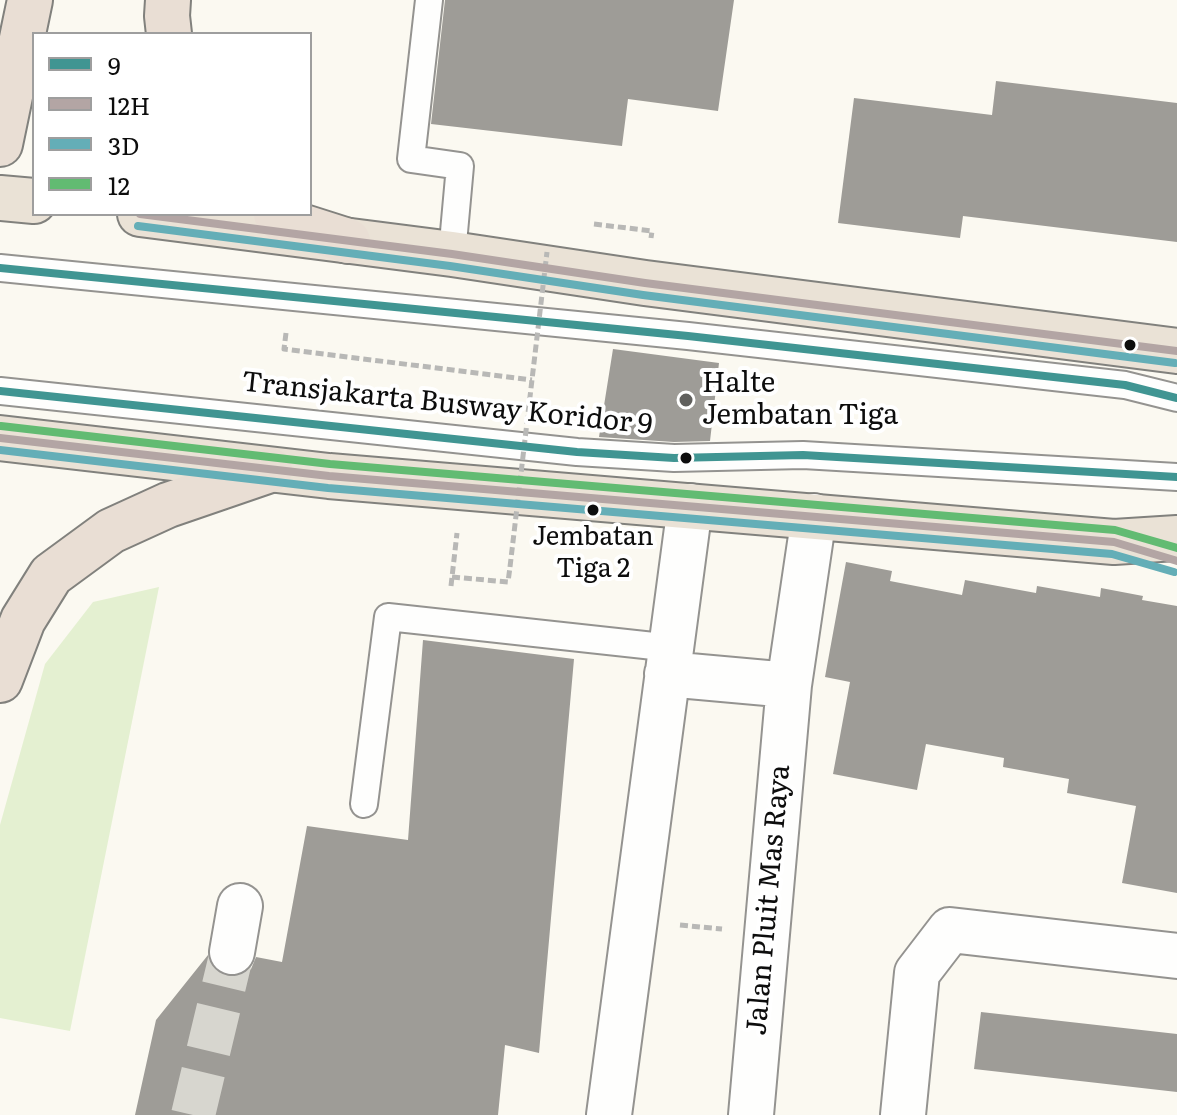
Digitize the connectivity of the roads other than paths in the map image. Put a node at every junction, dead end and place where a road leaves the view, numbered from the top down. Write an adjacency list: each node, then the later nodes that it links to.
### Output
1 (30, 0): 5 (highway)
2 (168, 0): 4 (highway)
3 (429, 0): 11 (lane)
4 (169, 32)
5 (0, 144)
6 (0, 198): 7 (highway)
7 (32, 201)
8 (155, 216): 10 (highway)
9 (278, 216): 10 (highway)
10 (348, 241): 11 (highway)
11 (452, 254): 13 (highway)
12 (0, 268): 15 (lane)
13 (1177, 351)
14 (0, 391): 18 (lane, Transjakarta Busway Koridor 9)
15 (1177, 398)
16 (0, 438): 17 (highway)
17 (270, 470): 19 (highway); 23 (highway)
18 (1177, 477)
19 (690, 506): 20 (highway); 22 (street)
20 (814, 516): 21 (highway); 24 (street, Jalan Pluit Mas Raya)
21 (1177, 538)
22 (670, 661): 24 (street); 25 (lane); 29 (street)
23 (0, 680)
24 (789, 685): 30 (street, Jalan Pluit Mas Raya)
25 (364, 804)
26 (240, 906): 27 (street)
27 (232, 952)
28 (1177, 956): 31 (street)
29 (609, 1115)
30 (751, 1115)
31 (903, 1115)

